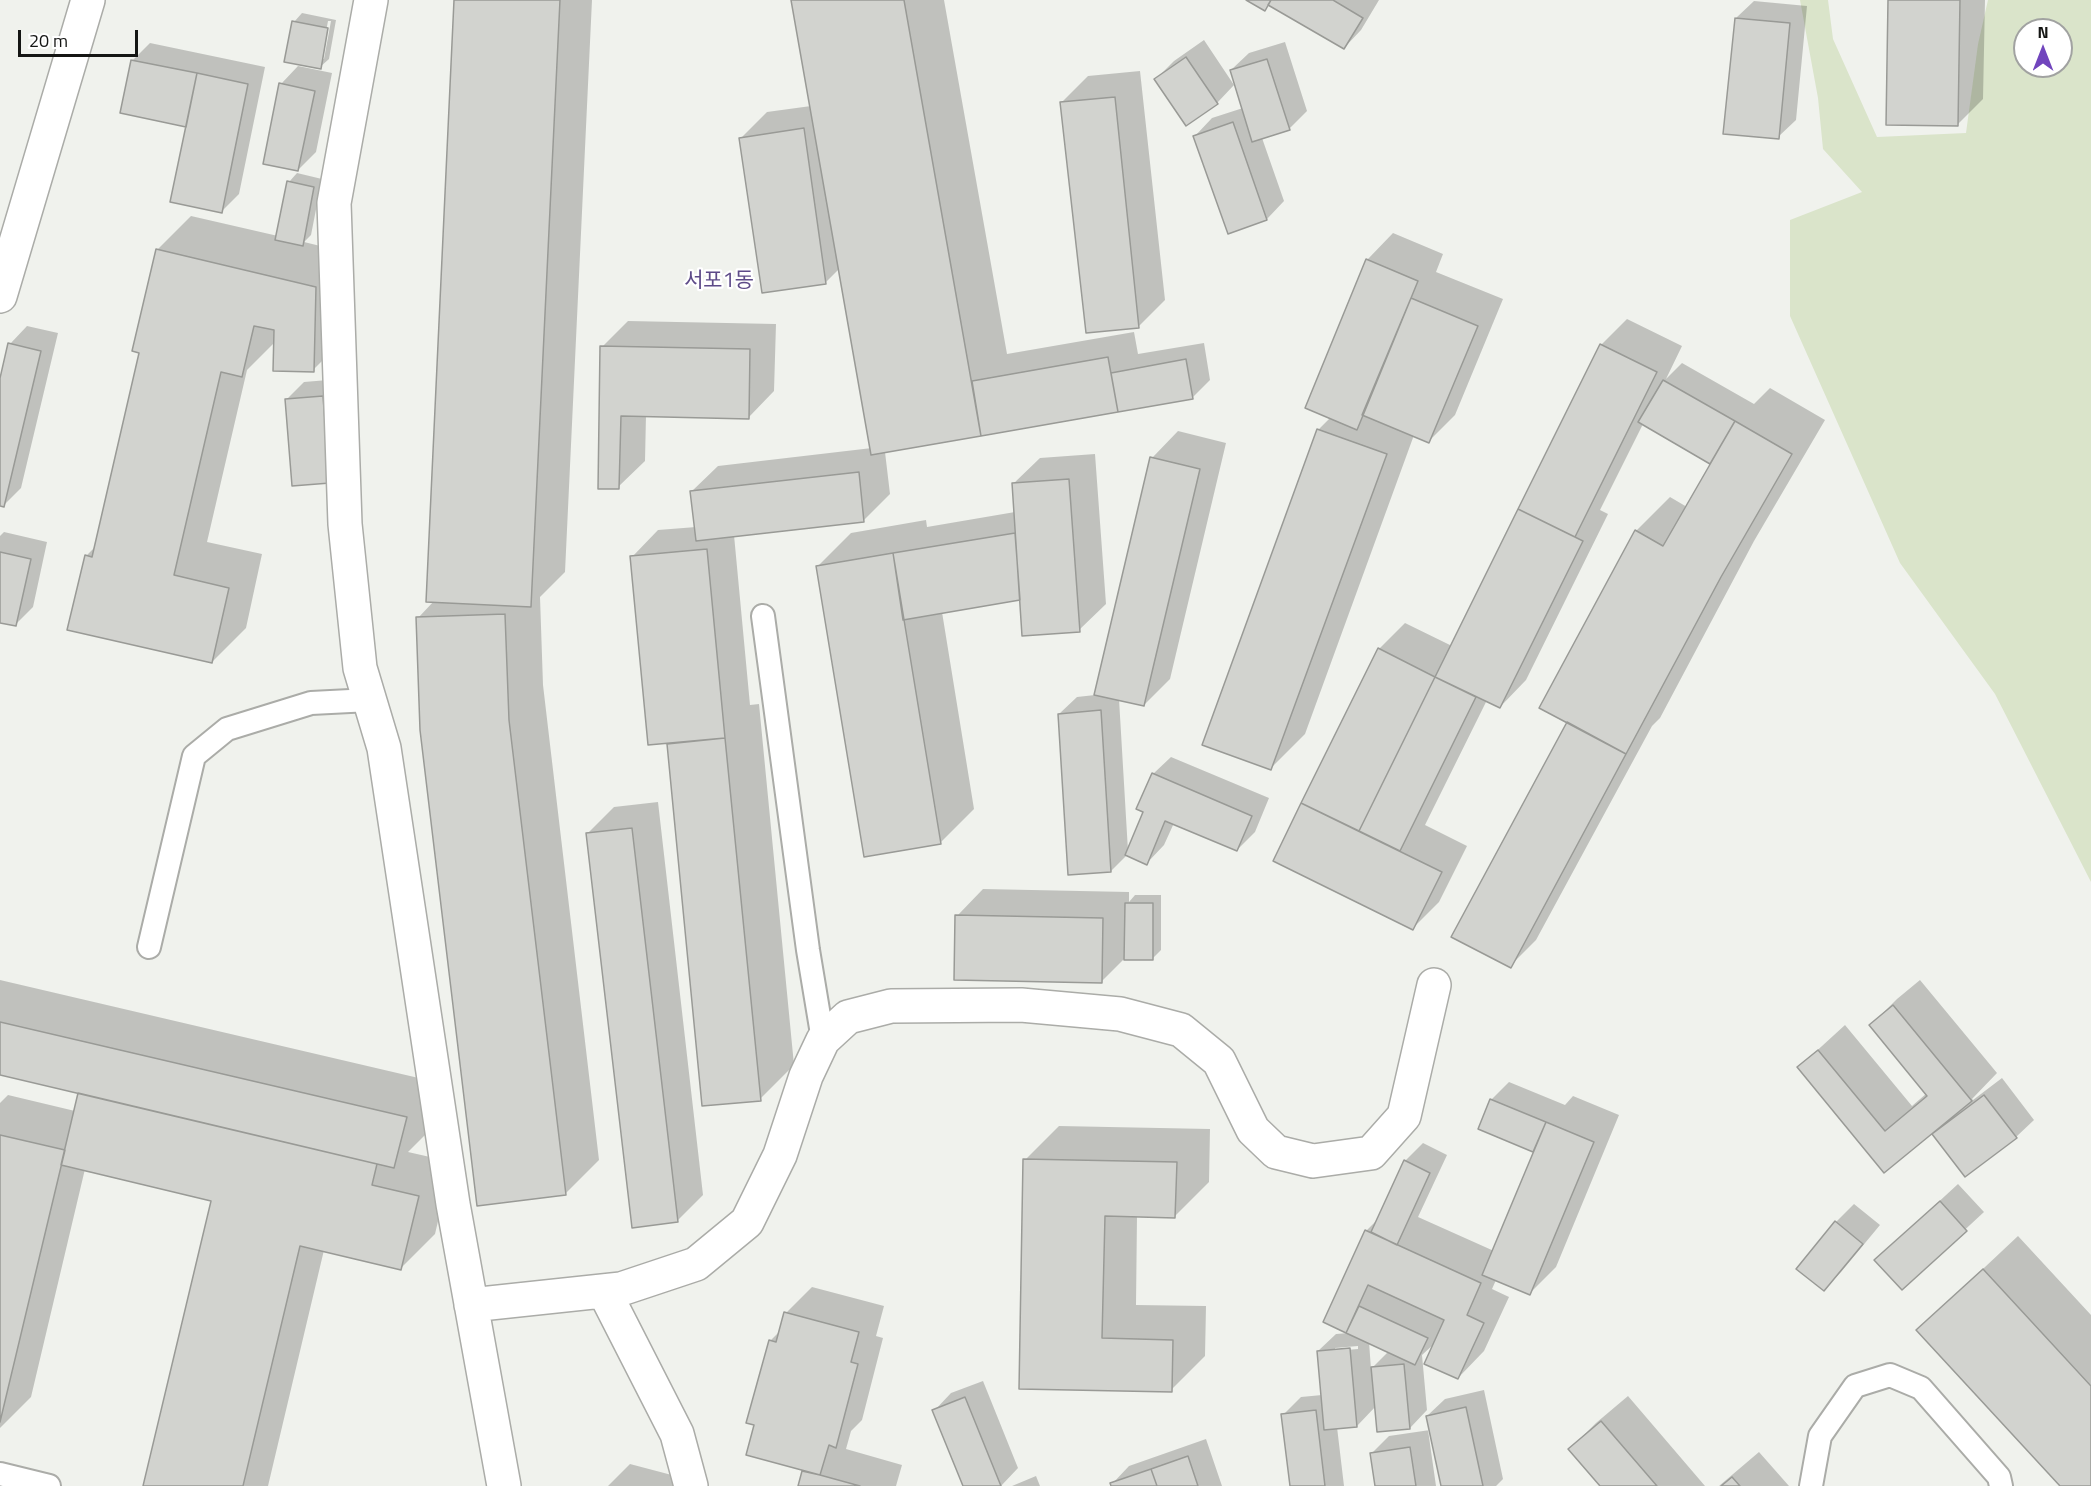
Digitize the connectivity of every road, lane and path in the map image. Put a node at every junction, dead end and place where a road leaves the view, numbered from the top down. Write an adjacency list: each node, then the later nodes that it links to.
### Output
1 (88, 0): 3 (street)
2 (371, 0): 5 (street)
3 (0, 296)
4 (763, 616): 8 (lane)
5 (370, 700): 6 (lane); 10 (street)
6 (149, 947)
7 (1434, 985): 8 (street)
8 (823, 1040): 9 (street)
9 (604, 1291): 10 (street); 14 (street)
10 (471, 1305): 13 (street)
11 (0, 1474): 12 (lane)
12 (49, 1486)
13 (504, 1486)
14 (692, 1486)
15 (1811, 1486): 16 (lane)
16 (2001, 1486)

